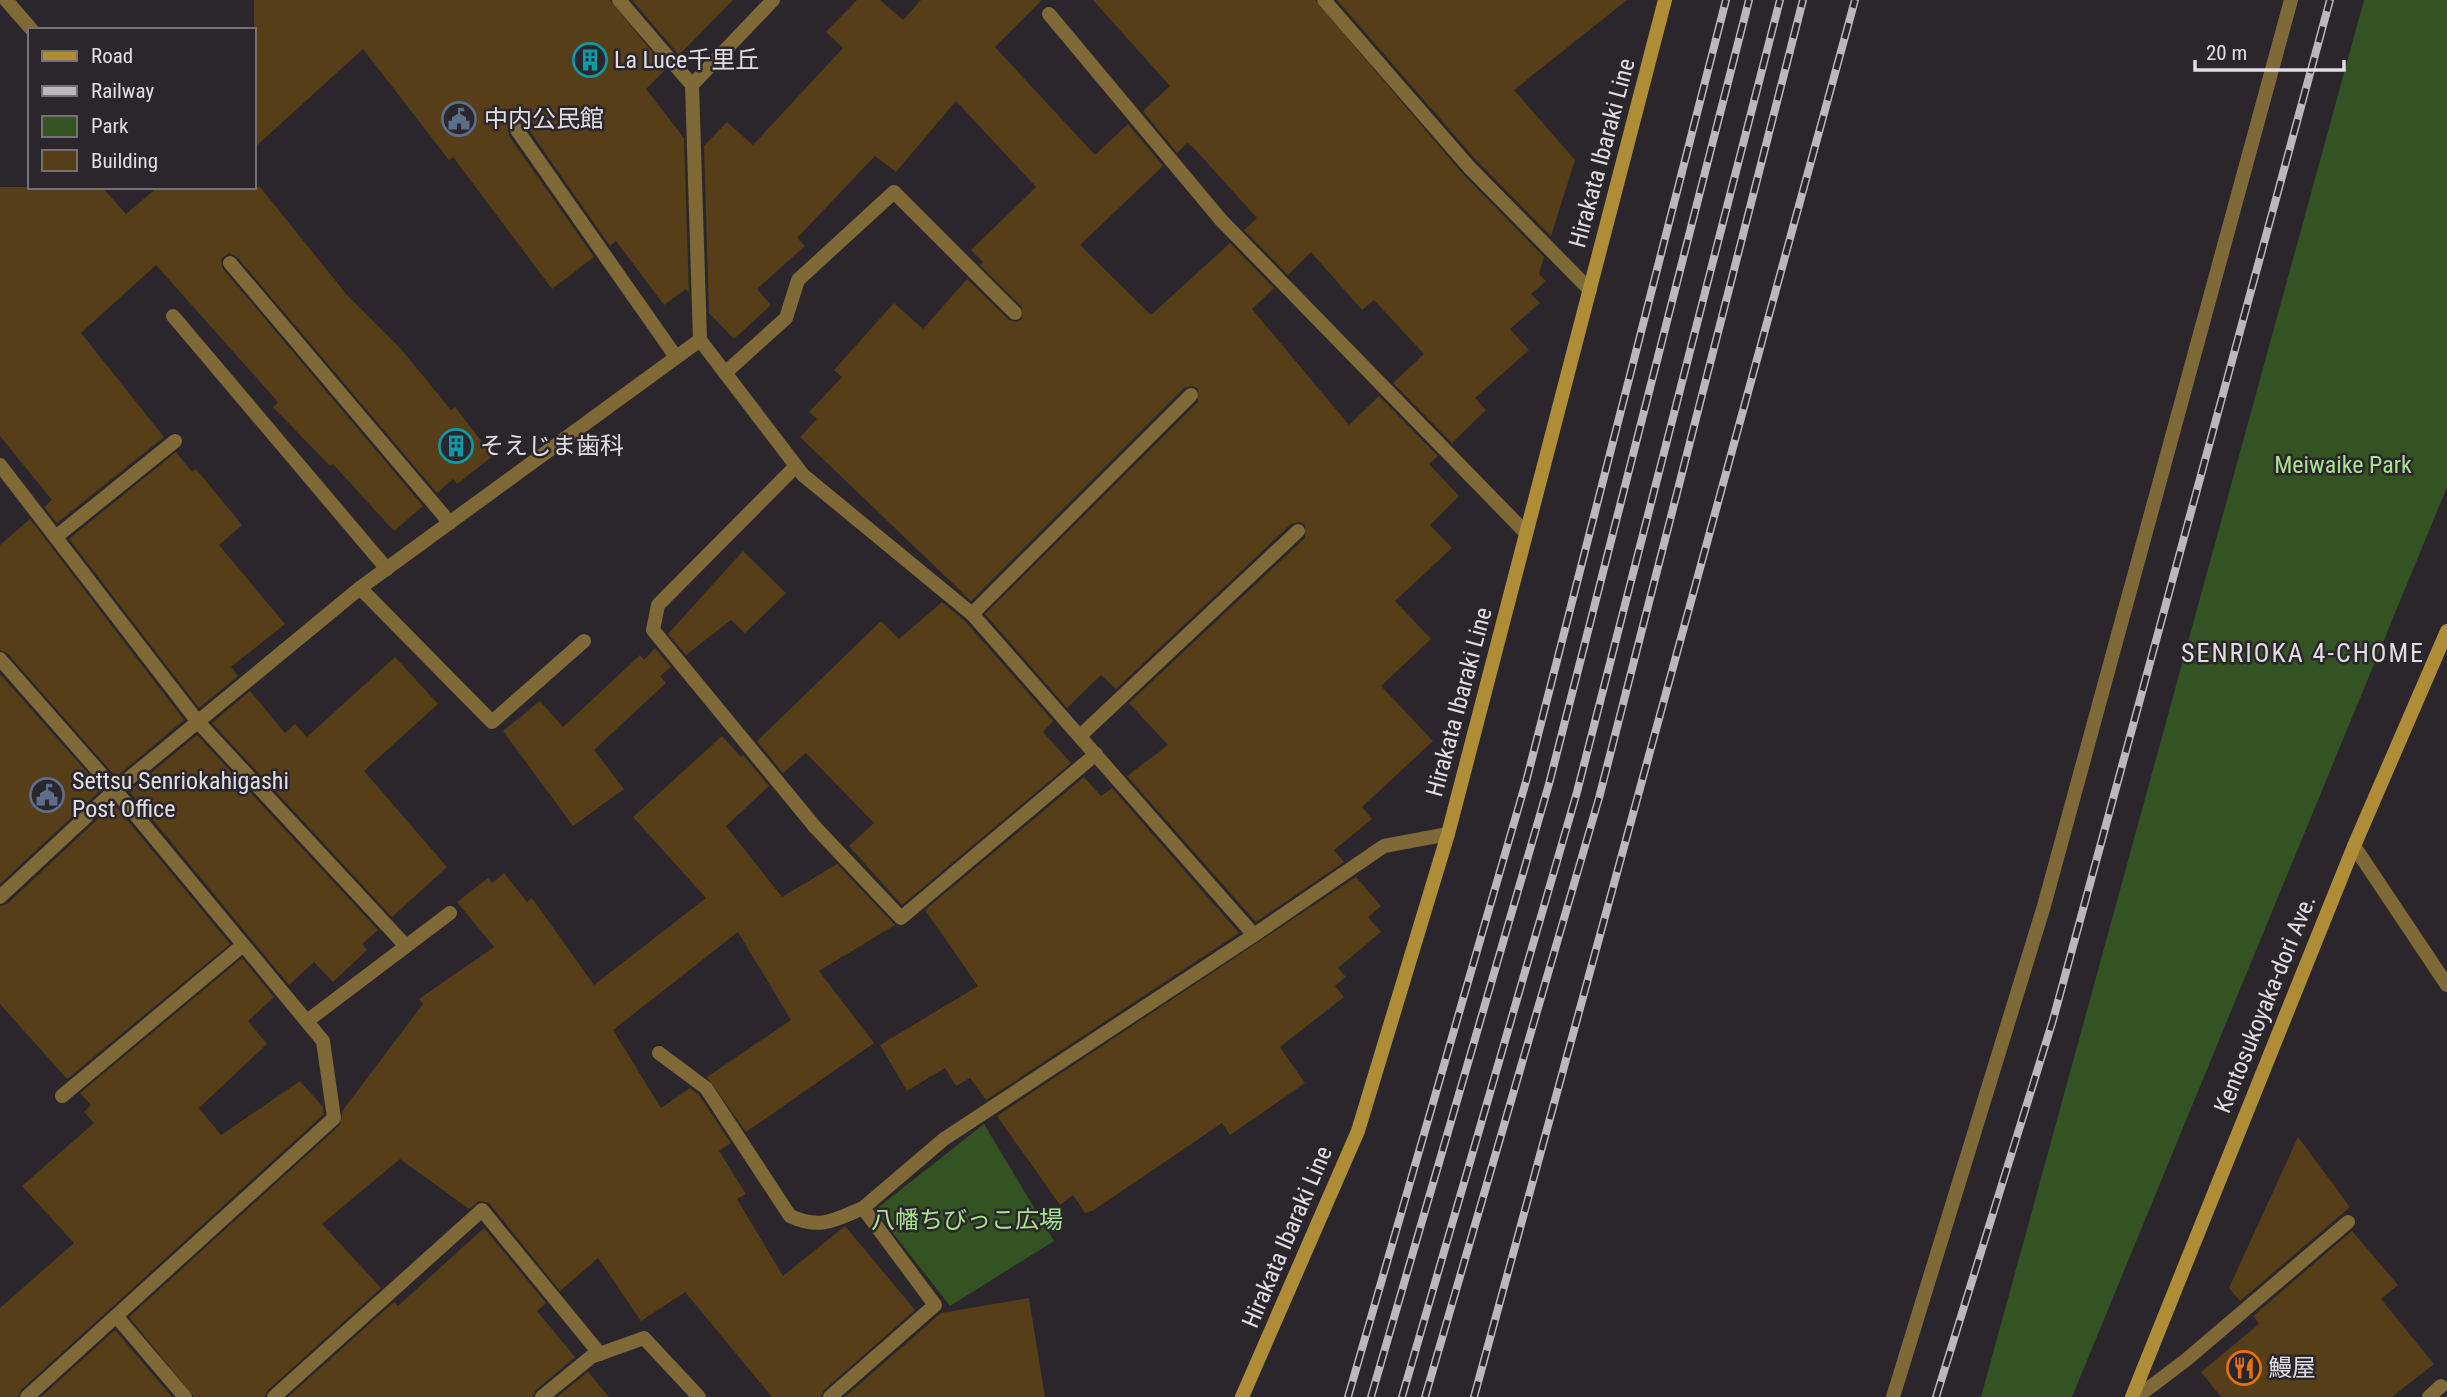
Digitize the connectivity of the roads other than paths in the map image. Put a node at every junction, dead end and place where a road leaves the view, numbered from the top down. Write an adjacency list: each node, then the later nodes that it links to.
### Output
1 (6, 0): 8 (street)
2 (619, 0): 9 (street)
3 (773, 0): 9 (street)
4 (1324, 0): 12 (street)
5 (1665, 0): 12 (main road, Hirakata Ibaraki Line)
6 (2291, 0): 59 (street)
7 (1049, 14): 24 (street)
8 (30, 28)
9 (692, 85): 15 (street)
10 (517, 130): 16 (street)
11 (230, 262): 22 (street)
12 (1590, 289): 24 (main road, Hirakata Ibaraki Line)
13 (1015, 313): 17 (street)
14 (173, 316): 26 (street)
15 (700, 340): 16 (street); 17 (street)
16 (676, 358): 22 (street)
17 (725, 373): 21 (street)
18 (1191, 395): 28 (street)
19 (175, 441): 25 (street)
20 (0, 465): 25 (street)
21 (796, 466): 28 (street); 34 (street)
22 (450, 523): 26 (street)
23 (1298, 531): 33 (street)
24 (1526, 533): 36 (main road, Hirakata Ibaraki Line)
25 (57, 536): 32 (street)
26 (387, 569): 27 (street)
27 (360, 588): 30 (street); 32 (street)
28 (972, 614): 33 (street)
29 (2447, 631): 37 (main road, Kentosukoyaka-dori Ave.)
30 (584, 641)
31 (0, 659): 35 (street)
32 (198, 722): 35 (street); 41 (street)
33 (1080, 736): 34 (street)
34 (1096, 754): 40 (street)
35 (115, 790): 38 (street); 42 (street)
36 (1448, 834): 40 (street); 58 (main road, Hirakata Ibaraki Line)
37 (2354, 846): 43 (street); 60 (main road, Kentosukoyaka-dori Ave.)
38 (0, 897)
39 (450, 913): 41 (street)
40 (1254, 935): 47 (street)
41 (405, 945): 44 (street)
42 (243, 946): 44 (street); 46 (street)
43 (2447, 985)
44 (307, 1021): 49 (street)
45 (659, 1053): 47 (street)
46 (62, 1096)
47 (863, 1208): 57 (street)
48 (2348, 1222): 60 (street)
49 (116, 1316): 52 (street); 53 (street)
50 (600, 1354): 54 (street); 55 (street); 56 (street)
51 (2441, 1386): 61 (street)
52 (27, 1397)
53 (185, 1397)
54 (274, 1397)
55 (542, 1397)
56 (699, 1397)
57 (830, 1397)
58 (1242, 1397)
59 (1893, 1397)
60 (2135, 1397)
61 (2429, 1397)

